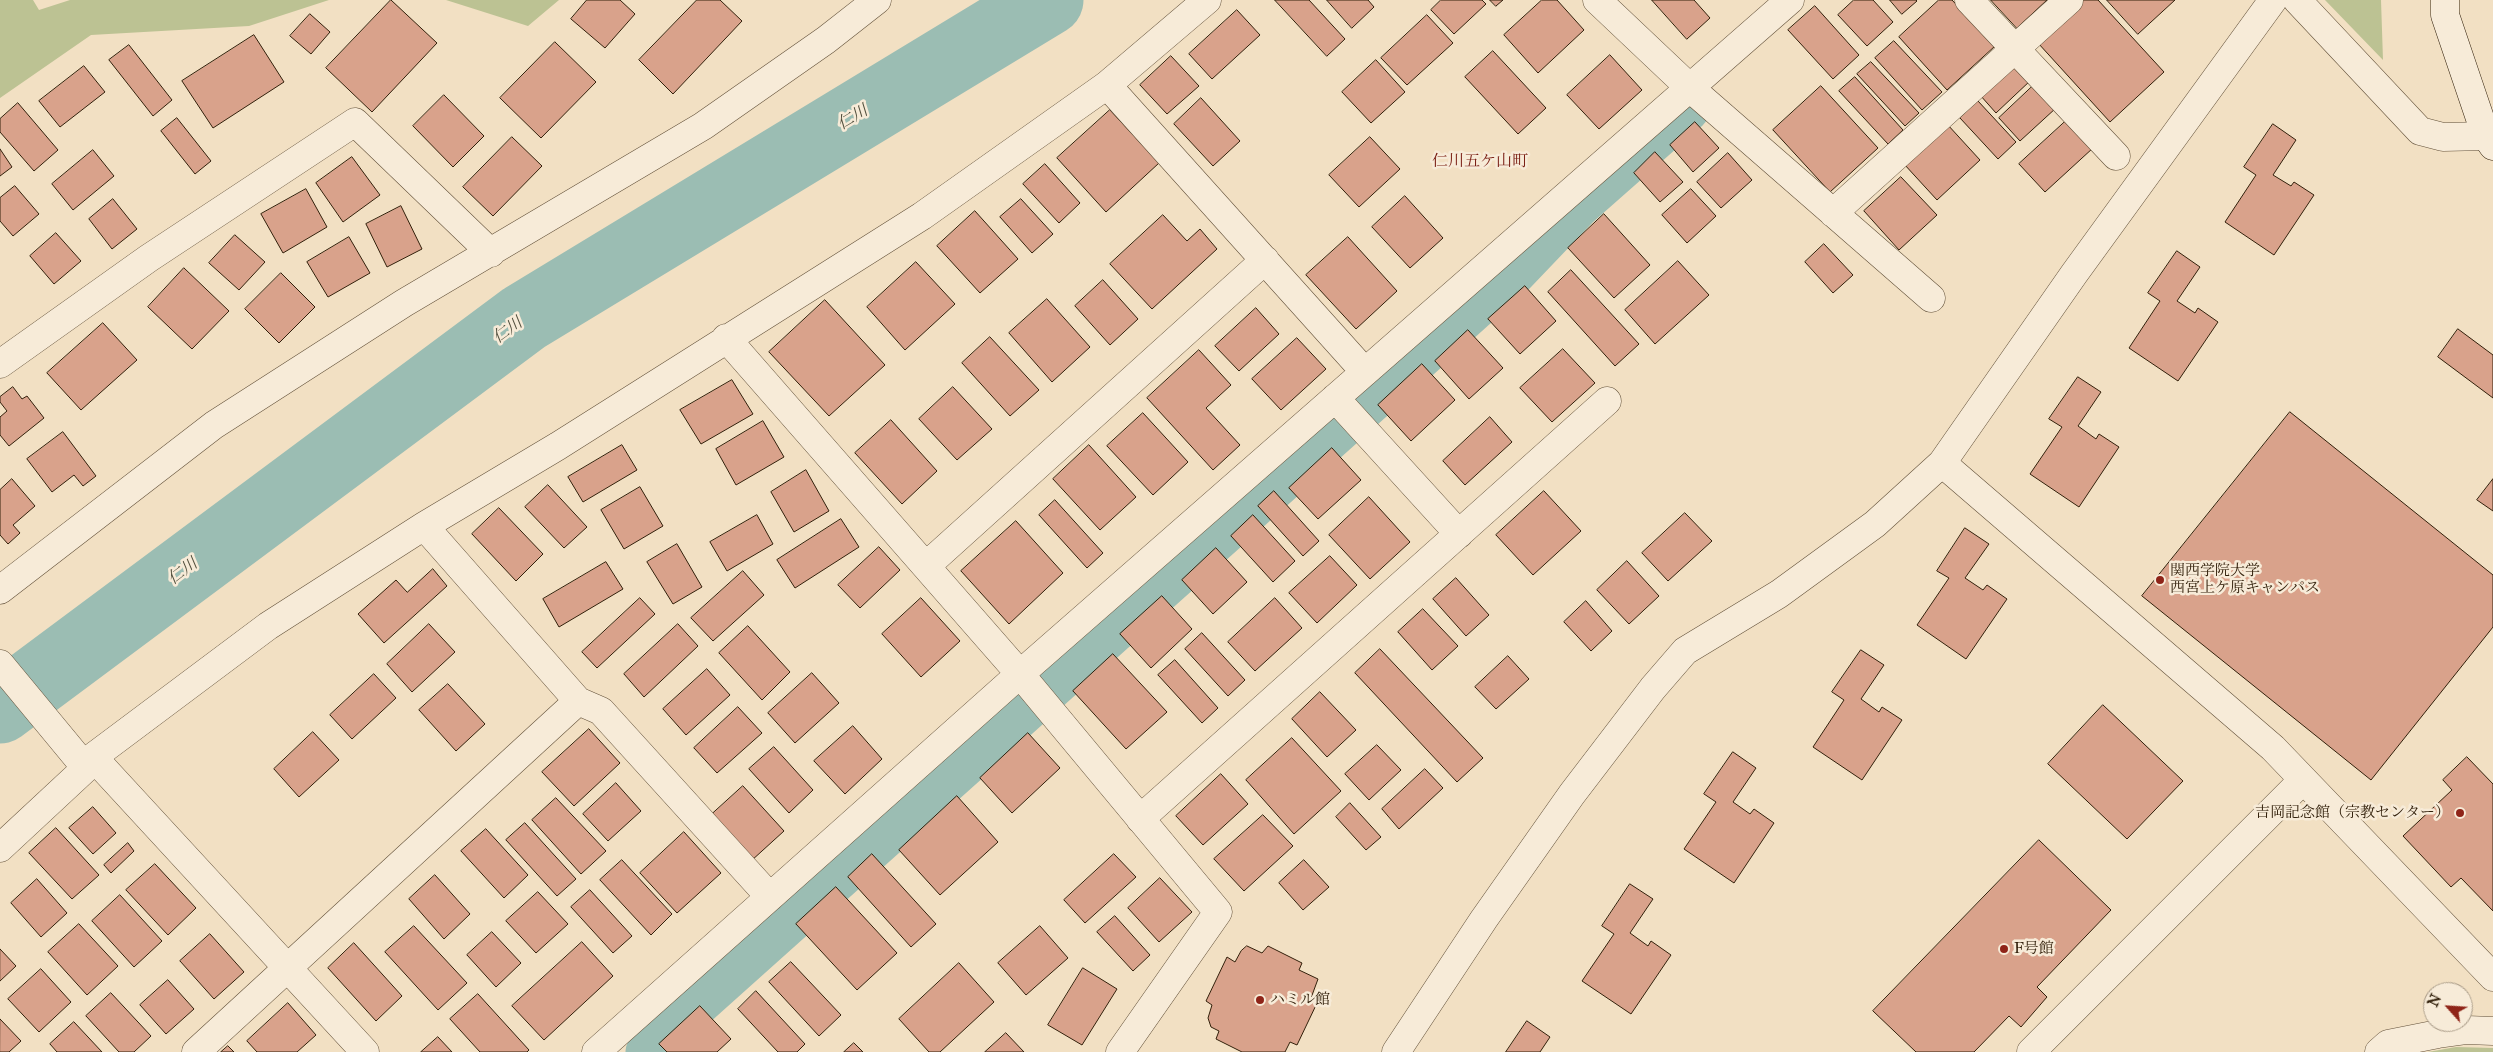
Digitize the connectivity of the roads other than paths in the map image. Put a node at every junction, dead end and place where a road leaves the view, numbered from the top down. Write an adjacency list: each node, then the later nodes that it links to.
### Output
1 (877, 0): 16 (street)
2 (1207, 0): 11 (street)
3 (1597, 0): 12 (street)
4 (1790, 0): 12 (street)
5 (1970, 0): 10 (street)
6 (2069, 0): 10 (street)
7 (2273, 0): 24 (street)
8 (2297, 0): 13 (street)
9 (2445, 0): 13 (street)
10 (2017, 49): 14 (street); 15 (street)
11 (1107, 85): 17 (street); 19 (street)
12 (1690, 88): 15 (street); 21 (street)
13 (2489, 141)
14 (2116, 156)
15 (1834, 213): 18 (street)
16 (491, 253): 20 (street); 28 (street)
17 (1265, 260): 21 (street); 27 (street)
18 (1930, 298)
19 (726, 338): 25 (street); 27 (street)
20 (0, 364)
21 (1365, 372): 22 (street)
22 (1336, 398): 26 (street); 30 (street)
23 (1607, 401): 26 (street)
24 (1942, 463): 33 (street); 44 (street)
25 (424, 526): 31 (street); 32 (street)
26 (1459, 534): 34 (street)
27 (926, 566): 30 (street)
28 (0, 590)
29 (0, 664): 32 (street)
30 (1020, 674): 34 (street); 36 (street)
31 (578, 701): 36 (street); 37 (street)
32 (90, 762): 35 (street); 37 (street)
33 (2303, 780): 38 (street); 45 (street)
34 (1140, 819): 43 (street)
35 (0, 848)
36 (770, 897): 42 (street)
37 (288, 966): 40 (street); 41 (street)
38 (2493, 977)
39 (2493, 1031): 46 (street)
40 (196, 1052)
41 (365, 1052)
42 (596, 1052)
43 (1120, 1052)
44 (1396, 1052)
45 (2030, 1052)
46 (2379, 1052)

